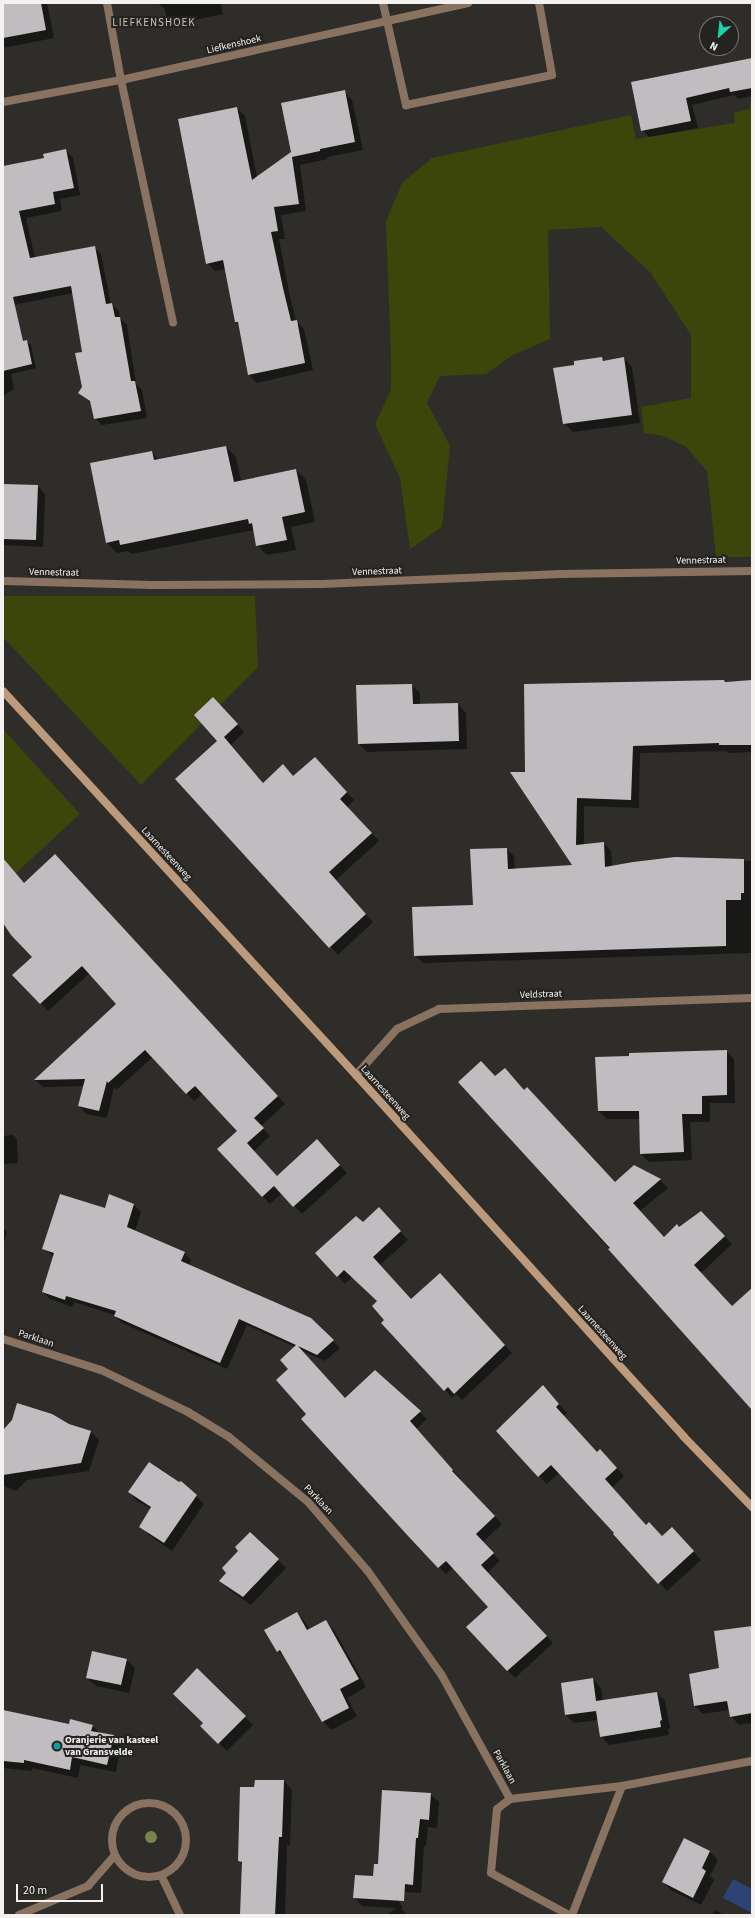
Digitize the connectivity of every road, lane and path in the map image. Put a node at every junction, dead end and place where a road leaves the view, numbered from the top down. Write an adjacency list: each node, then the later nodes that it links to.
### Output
1 (107, 3): 6 (street)
2 (383, 3): 5 (street)
3 (468, 3): 5 (street, Liefkenshoek)
4 (539, 3): 5 (street)
5 (387, 20): 6 (street, Liefkenshoek)
6 (122, 80): 7 (street, Liefkenshoek); 8 (street)
7 (3, 102)
8 (173, 322)
9 (752, 571): 10 (street, Vennestraat)
10 (3, 582)
11 (3, 691): 13 (street, Laarnesteenweg)
12 (752, 998): 13 (street, Veldstraat)
13 (356, 1075): 15 (street, Laarnesteenweg)
14 (3, 1339): 18 (street, Parklaan)
15 (752, 1507)
16 (752, 1761): 17 (street, Parklaan)
17 (622, 1786): 18 (street, Parklaan); 24 (street)
18 (510, 1799): 23 (street, Parklaan)
19 (115, 1855): 20 (street); 20 (street); 21 (street)
20 (161, 1875): 22 (street)
21 (19, 1915)
22 (180, 1915)
23 (569, 1915)
24 (572, 1915)

